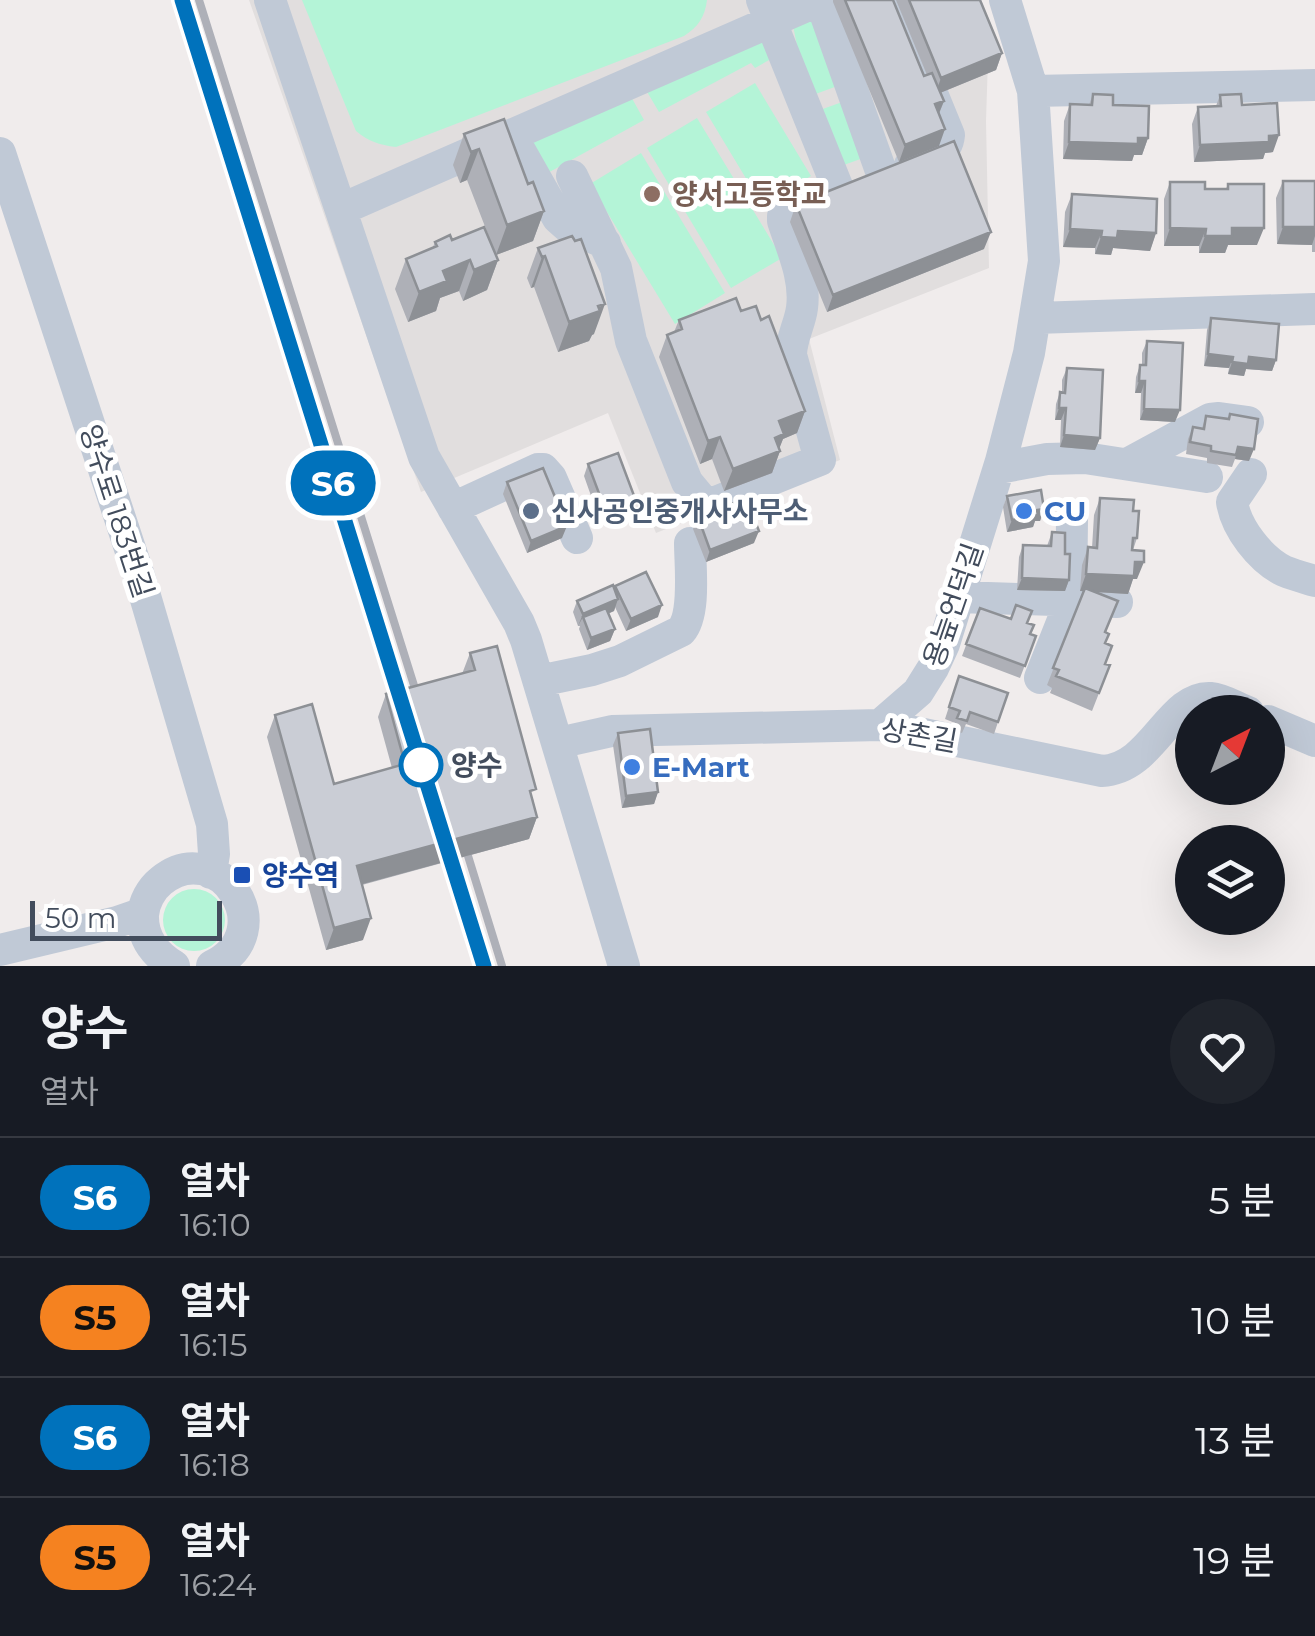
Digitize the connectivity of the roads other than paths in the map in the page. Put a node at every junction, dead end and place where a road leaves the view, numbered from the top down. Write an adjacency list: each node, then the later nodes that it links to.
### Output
1 (270, 0): 14 (street)
2 (886, 0): 10 (street)
3 (1004, 0): 7 (street, 용늪언덕길)
4 (823, 7): 5 (street); 10 (street)
5 (766, 11): 8 (street); 12 (street)
6 (1315, 84): 7 (street)
7 (1033, 91): 17 (street, 용늪언덕길)
8 (511, 135): 14 (street); 15 (street)
9 (0, 153): 13 (street, 양수로 183번길)
10 (882, 174): 12 (street)
11 (572, 176): 15 (street)
12 (839, 190): 15 (street)
13 (8, 206): 38 (street, 양수로 183번길)
14 (342, 209): 23 (street)
15 (605, 243)
16 (1315, 309): 17 (street)
17 (1035, 318): 20 (street, 용늪언덕길)
18 (1257, 424): 19 (street)
19 (1127, 464): 20 (street); 22 (street)
20 (998, 468): 28 (street, 용늪언덕길)
21 (1251, 474): 27 (street)
22 (1207, 477)
23 (454, 508): 25 (street); 32 (street)
24 (1072, 520): 29 (street)
25 (578, 538)
26 (690, 542): 32 (street)
27 (1315, 581)
28 (958, 597): 29 (street); 34 (street, 용늪언덕길)
29 (1071, 600): 30 (street); 31 (street)
30 (1117, 602)
31 (1040, 678)
32 (539, 680): 37 (street)
33 (1175, 716): 34 (street, 상촌길)
34 (880, 725): 37 (street, 상촌길)
35 (1285, 729): 36 (street)
36 (1315, 742)
37 (558, 743): 43 (street)
38 (210, 873): 39 (street); 42 (street)
39 (143, 913): 40 (street); 41 (street)
40 (0, 950)
41 (174, 966)
42 (214, 966)
43 (624, 966)

